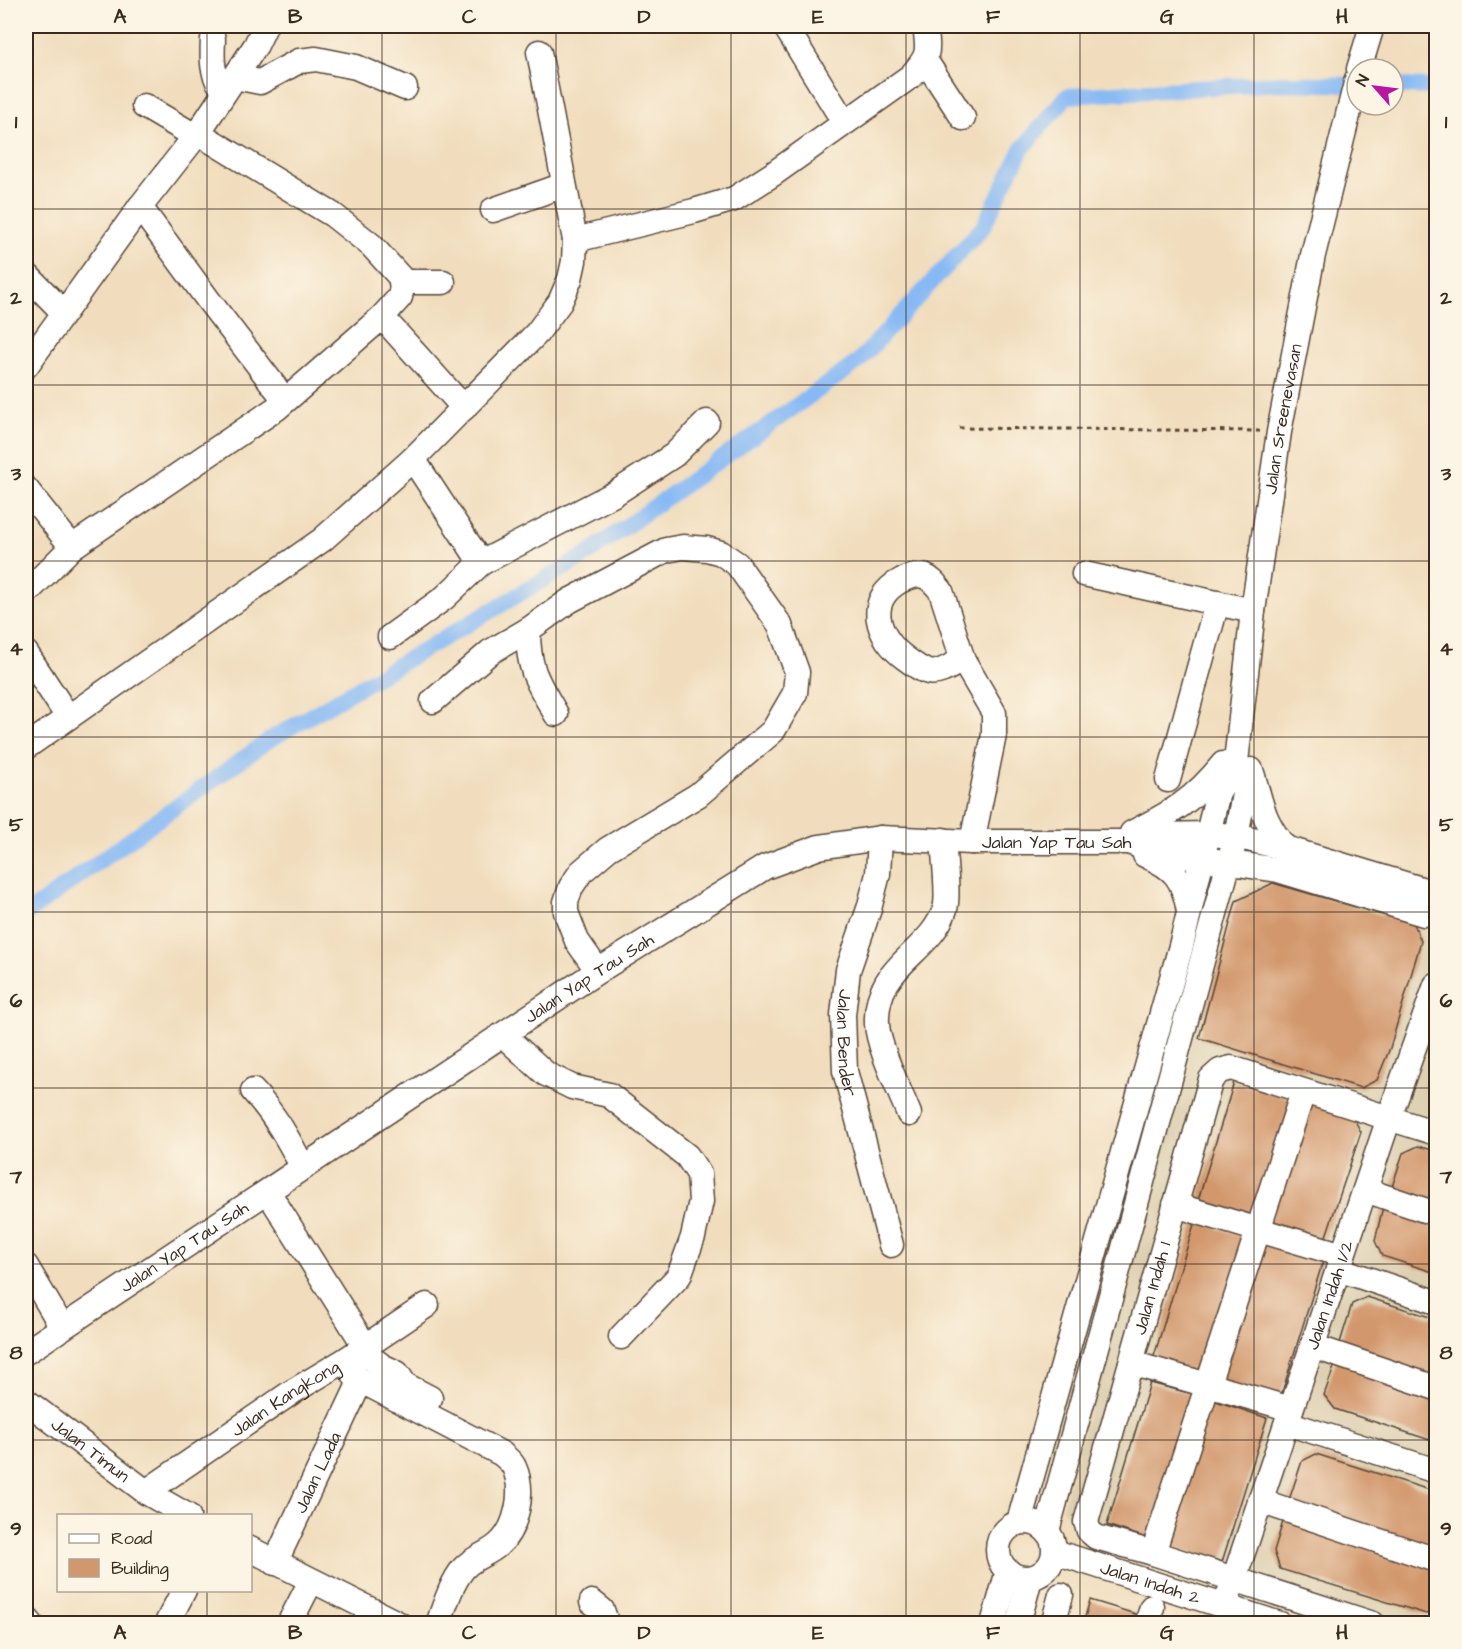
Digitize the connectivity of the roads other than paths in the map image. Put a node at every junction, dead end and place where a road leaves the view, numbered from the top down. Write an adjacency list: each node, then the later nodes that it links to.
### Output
1 (265, 26): 9 (street)
2 (784, 26): 14 (street)
3 (925, 26): 8 (street)
4 (1372, 26): 7 (street, Jalan Sreenevasan)
5 (213, 39): 9 (street)
6 (539, 52): 16 (street)
7 (1363, 57)
8 (925, 60): 13 (street); 14 (street)
9 (230, 84): 10 (street); 15 (street)
10 (405, 88)
11 (144, 106): 15 (street)
12 (1347, 117): 36 (street, Jalan Sreenevasan)
13 (963, 118)
14 (844, 122): 19 (street)
15 (197, 135): 17 (street); 21 (street)
16 (564, 185): 18 (street); 19 (street)
17 (140, 207): 23 (street); 26 (street)
18 (492, 210)
19 (574, 240): 27 (street)
20 (26, 274): 23 (street)
21 (401, 282): 22 (street); 24 (street)
22 (442, 282)
23 (64, 313): 25 (street)
24 (382, 317): 26 (street); 27 (street)
25 (26, 366)
26 (285, 400): 31 (street)
27 (464, 408): 29 (street)
28 (707, 422): 32 (street)
29 (413, 459): 32 (street); 43 (street)
30 (26, 489): 31 (street)
31 (72, 547): 34 (street)
32 (481, 563): 38 (street)
33 (1084, 574): 35 (street)
34 (26, 593)
35 (1216, 603): 36 (street); 47 (street)
36 (1253, 611): 44 (street, Jalan Sreenevasan)
37 (528, 630): 41 (street); 42 (street); 61 (street)
38 (390, 637)
39 (26, 653): 43 (street)
40 (963, 660): 52 (street)
41 (433, 701)
42 (556, 714)
43 (68, 717): 45 (street)
44 (1240, 733): 46 (street, Jalan Sreenevasan); 53 (street); 54 (street)
45 (26, 747)
46 (1236, 762): 48 (street); 49 (street)
47 (1168, 780)
48 (1207, 834): 49 (street); 53 (street); 55 (street)
49 (1236, 836): 54 (street); 56 (street)
50 (880, 838): 51 (street, Jalan Yap Tau Sah); 61 (street, Jalan Yap Tau Sah); 76 (street, Jalan Bender)
51 (943, 840): 52 (street, Jalan Yap Tau Sah); 67 (street)
52 (972, 842): 53 (street, Jalan Yap Tau Sah)
53 (1121, 842): 55 (street, Jalan Yap Tau Sah); 60 (street)
54 (1282, 859): 56 (street); 57 (street); 58 (street); 59 (street)
55 (1201, 860): 56 (street, Jalan Yap Tau Sah); 60 (street)
56 (1229, 862): 58 (street)
57 (1437, 897)
58 (1219, 900): 98 (street)
59 (1437, 912)
60 (1189, 913): 97 (street)
61 (598, 971): 64 (street, Jalan Yap Tau Sah)
62 (1437, 985): 63 (street, Jalan Indah 1/2)
63 (1431, 1017): 68 (street, Jalan Indah 1/2)
64 (504, 1035): 70 (street, Jalan Yap Tau Sah); 82 (street)
65 (254, 1092): 70 (street)
66 (1303, 1092): 68 (street, Jalan Indah 1); 73 (street, Jalan Indah 1); 75 (street)
67 (909, 1114)
68 (1389, 1118): 69 (street, Jalan Indah 1); 71 (street, Jalan Indah 1/2)
69 (1437, 1133)
70 (303, 1168): 72 (street, Jalan Yap Tau Sah)
71 (1365, 1190): 74 (street); 77 (street, Jalan Indah 1/2)
72 (267, 1192): 81 (street, Jalan Yap Tau Sah); 85 (street)
73 (1175, 1205): 75 (street); 86 (street, Jalan Indah 1)
74 (1437, 1214)
75 (1258, 1230): 77 (street); 88 (street)
76 (891, 1245)
77 (1341, 1262): 79 (street); 83 (street, Jalan Indah 1/2)
78 (26, 1266): 81 (street)
79 (1437, 1302)
80 (427, 1305): 85 (street, Jalan Kangkong)
81 (62, 1327): 84 (street, Jalan Yap Tau Sah)
82 (621, 1337)
83 (1312, 1346): 89 (street); 92 (street, Jalan Indah 1/2)
84 (26, 1352)
85 (357, 1352): 87 (street); 91 (street); 94 (street, Jalan Kangkong)
86 (1131, 1363): 88 (street); 100 (street, Jalan Indah 1)
87 (361, 1380): 102 (street, Jalan Lada); 116 (street)
88 (1208, 1385): 92 (street); 100 (street)
89 (1437, 1388)
90 (26, 1401): 94 (street, Jalan Timun)
91 (458, 1412)
92 (1289, 1416): 93 (street); 95 (street, Jalan Indah 1/2)
93 (1437, 1471)
94 (146, 1492): 96 (street, Jalan Timun)
95 (1260, 1501): 101 (street); 104 (street, Jalan Indah 1/2)
96 (187, 1514)
97 (1019, 1522): 98 (street); 103 (street)
98 (1051, 1542): 103 (street); 109 (street, Jalan Indah 2)
99 (252, 1550): 102 (street)
100 (1153, 1553): 104 (street, Jalan Indah 1)
101 (1437, 1560)
102 (275, 1563): 105 (street)
103 (1019, 1575): 118 (street); 119 (street)
104 (1234, 1579): 109 (street, Jalan Indah 1/2); 122 (street, Jalan Indah 1)
105 (311, 1581): 110 (street); 114 (street)
106 (183, 1592): 112 (street)
107 (1061, 1595): 120 (street)
108 (592, 1602): 117 (street)
109 (1225, 1606): 121 (street, Jalan Indah 2)
110 (363, 1614): 115 (street)
111 (26, 1618): 113 (street)
112 (168, 1622)
113 (31, 1623)
114 (289, 1623)
115 (399, 1623)
116 (438, 1623)
117 (607, 1623)
118 (993, 1623)
119 (1018, 1623)
120 (1053, 1623)
121 (1280, 1623)
122 (1373, 1623)

